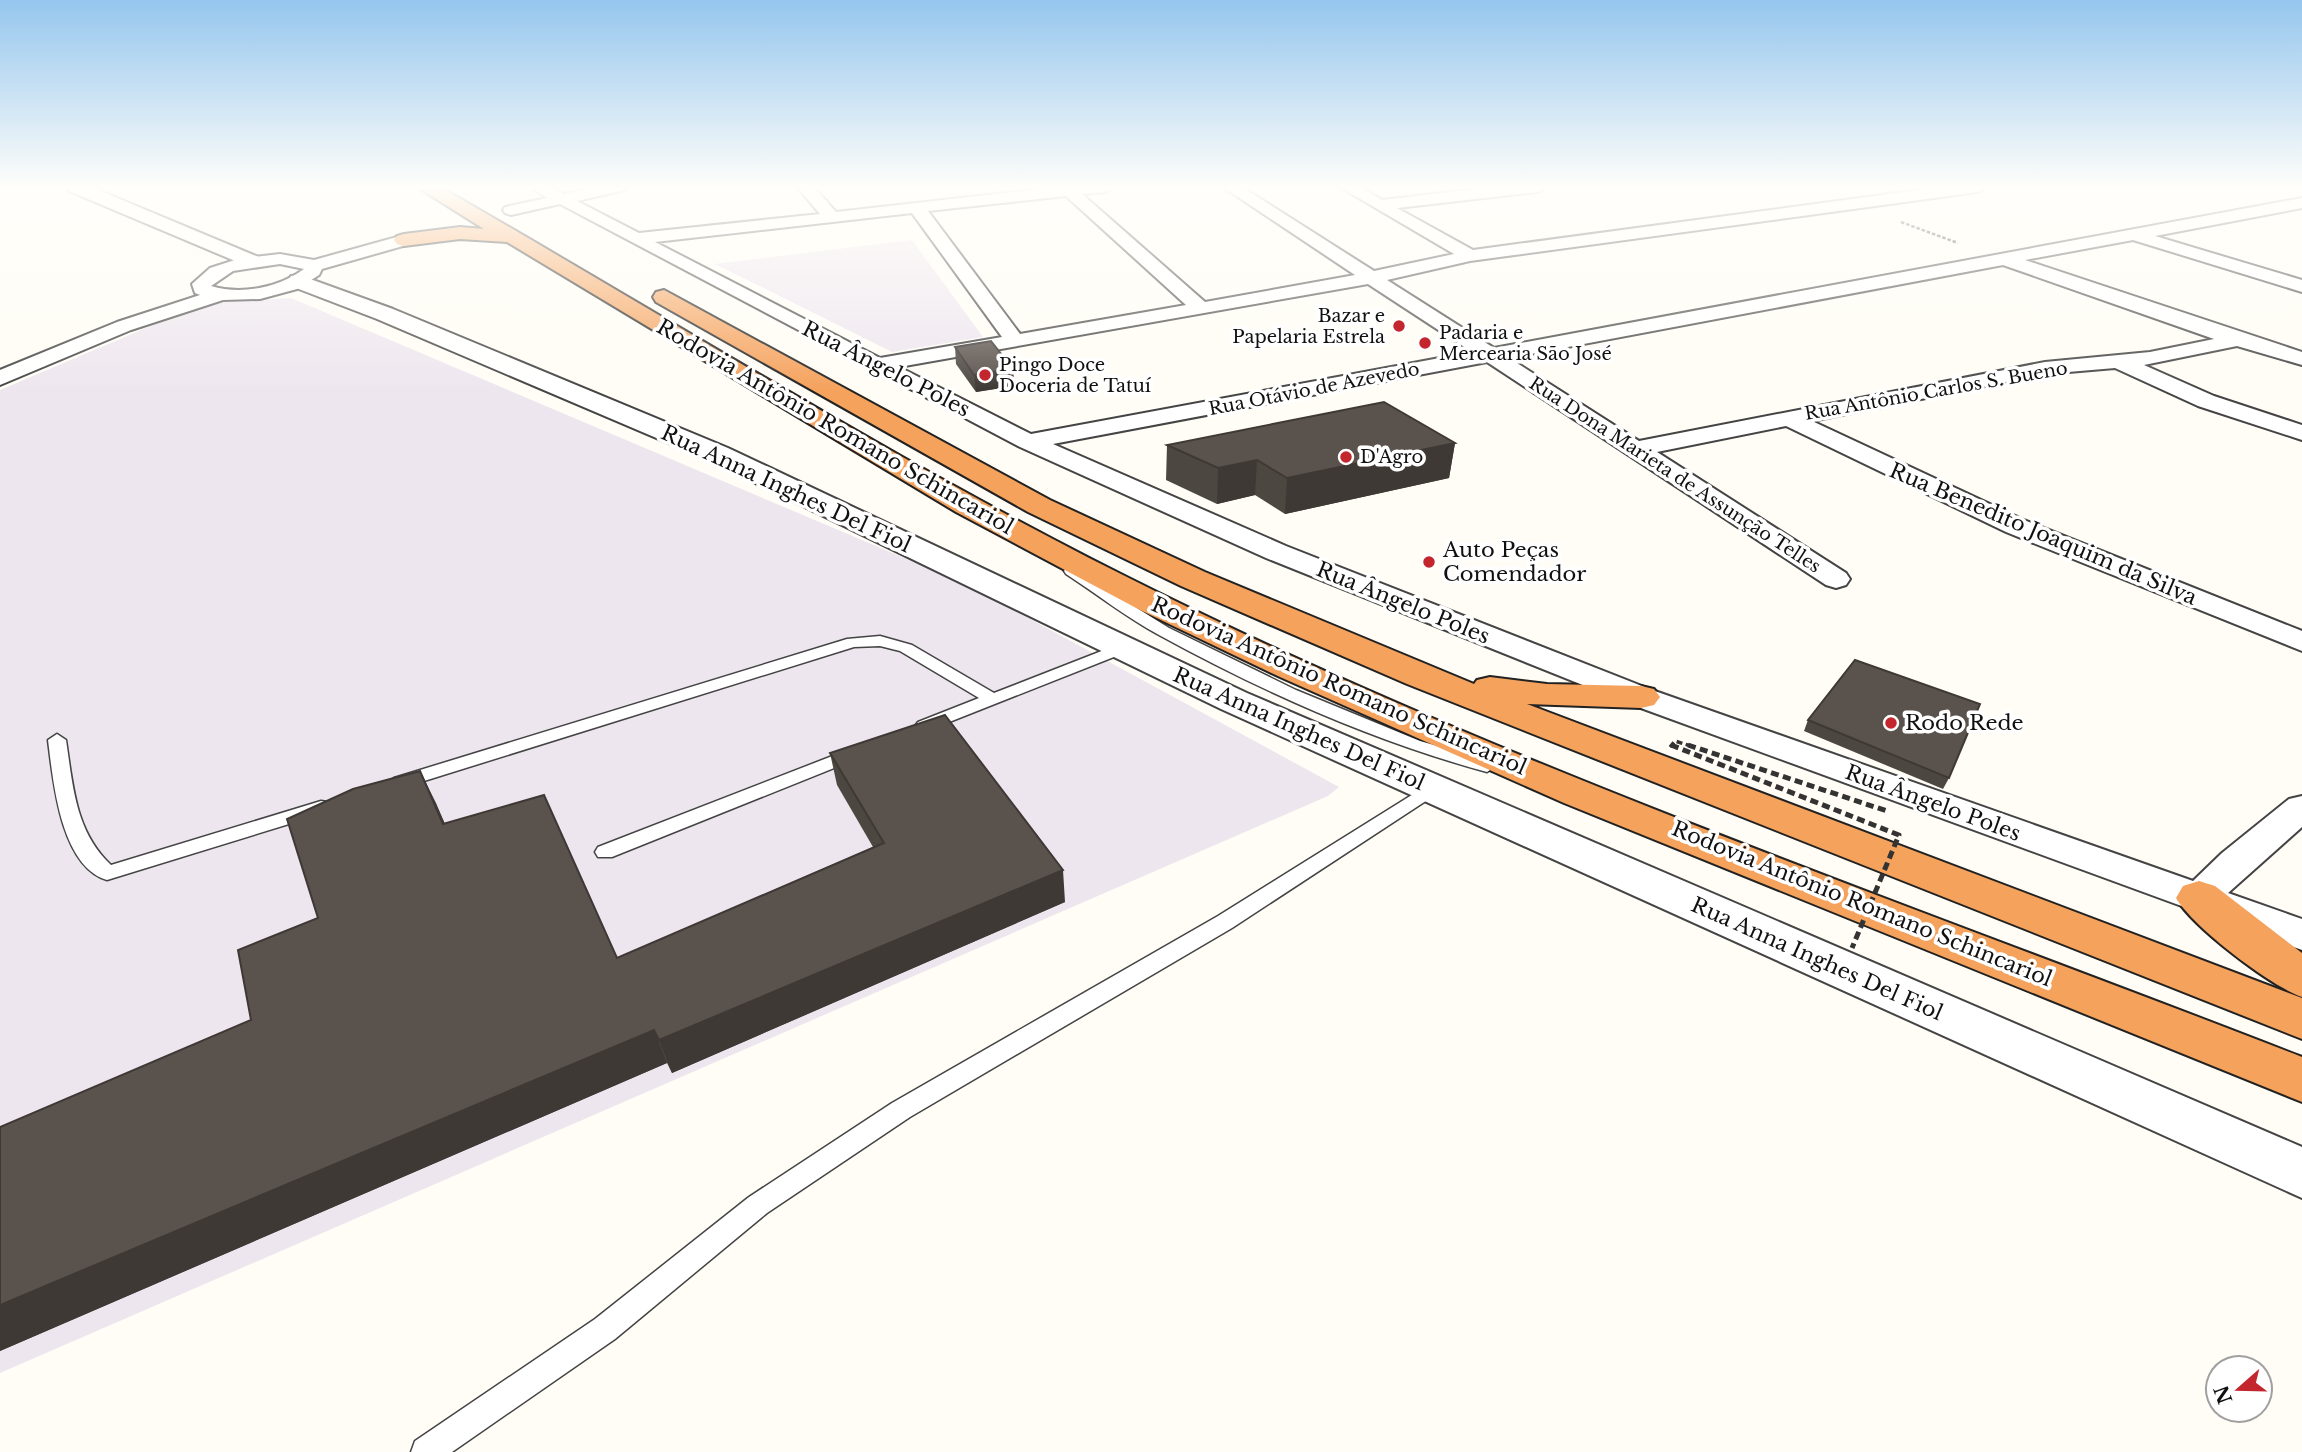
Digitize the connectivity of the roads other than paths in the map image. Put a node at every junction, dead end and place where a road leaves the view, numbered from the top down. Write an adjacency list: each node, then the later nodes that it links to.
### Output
1 (237, 255): 14 (street)
2 (360, 255): 15 (street)
3 (561, 255): 49 (highway, Rodovia Antônio Romano Schincariol)
4 (571, 255): 34 (highway, Rodovia Antônio Romano Schincariol)
5 (664, 255): 25 (street, Rua Ângelo Poles)
6 (952, 255): 21 (street)
7 (1141, 255): 19 (street)
8 (1335, 255): 16 (street, Rua Dona Marieta de Assunção Telles)
9 (1479, 255): 12 (street)
10 (2020, 255): 13 (street, Rua Otávio de Azevedo)
11 (2200, 255): 17 (street)
12 (1470, 256): 16 (street)
13 (2002, 258): 20 (street); 22 (street, Rua Otávio de Azevedo)
14 (254, 262): 15 (street); 18 (street)
15 (306, 273): 18 (street); 33 (street, Rua Anna Inghes Del Fiol)
16 (1371, 278): 19 (street); 22 (street, Rua Dona Marieta de Assunção Telles)
17 (2302, 286)
18 (221, 294): 26 (street)
19 (1202, 309): 21 (street)
20 (2238, 340): 23 (street); 24 (street, Rua Antônio Carlos S. Bueno)
21 (1016, 341): 25 (street)
22 (1491, 356): 29 (street, Rua Otávio de Azevedo); 30 (street, Rua Dona Marieta de Assunção Telles)
23 (2302, 359)
24 (2118, 361): 27 (street, Rua Antônio Carlos S. Bueno); 28 (street)
25 (877, 365): 29 (street, Rua Ângelo Poles)
26 (0, 377)
27 (1787, 418): 30 (street, Rua Antônio Carlos S. Bueno); 32 (street, Rua Benedito Joaquim da Silva)
28 (2302, 433)
29 (1028, 442): 35 (street, Rua Ângelo Poles)
30 (1636, 449): 31 (street, Rua Dona Marieta de Assunção Telles)
31 (1836, 579)
32 (2302, 642)
33 (1123, 648): 36 (lane); 41 (street, Rua Anna Inghes Del Fiol)
34 (1420, 676): 35 (highway); 48 (highway, Rodovia Antônio Romano Schincariol)
35 (1641, 697): 45 (street, Rua Ângelo Poles)
36 (992, 699): 37 (lane); 40 (lane)
37 (901, 735)
38 (57, 740): 42 (lane)
39 (876, 745): 44 (lane)
40 (385, 787)
41 (1431, 789): 50 (street, Rua Anna Inghes Del Fiol); 51 (lane)
42 (332, 803)
43 (2302, 808): 45 (street)
44 (605, 852)
45 (2199, 898): 46 (street, Rua Ângelo Poles); 47 (highway)
46 (2302, 934)
47 (2302, 978)
48 (2302, 1019)
49 (2302, 1080)
50 (2302, 1173)
51 (426, 1452)

